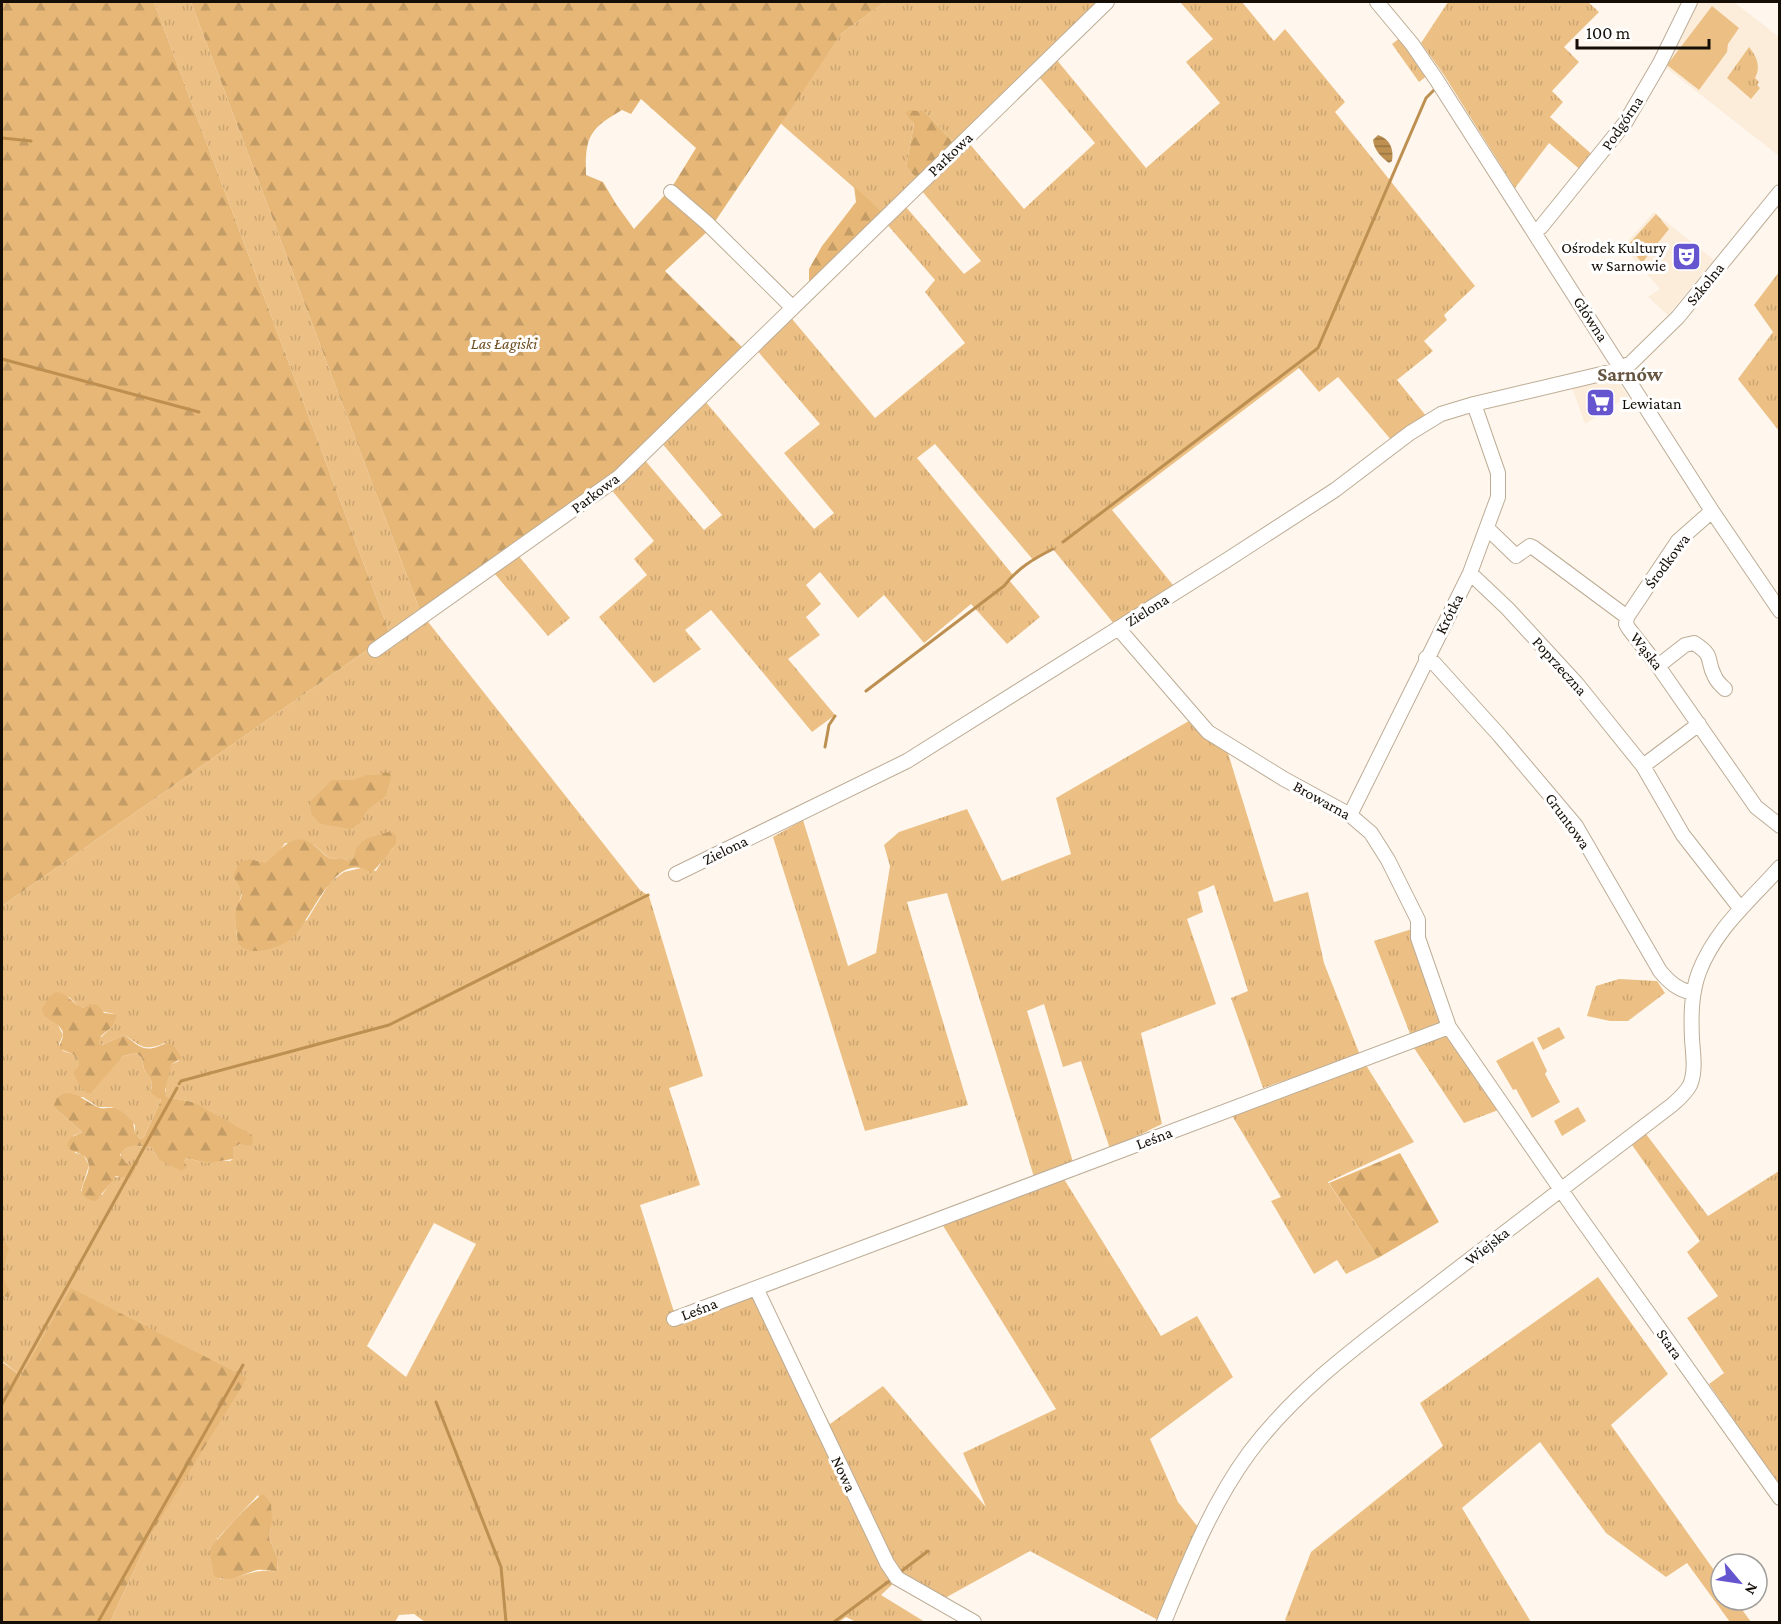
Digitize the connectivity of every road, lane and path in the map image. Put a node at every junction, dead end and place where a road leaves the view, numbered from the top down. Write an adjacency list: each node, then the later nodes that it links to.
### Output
1 (1107, 2): 7 (street, Parkowa)
2 (1377, 2): 6 (street, Główna)
3 (1690, 2): 6 (street, Podgórna)
4 (671, 192): 7 (street)
5 (1779, 192): 8 (street, Szkolna)
6 (1535, 231): 8 (street, Główna)
7 (792, 307): 16 (street, Parkowa)
8 (1622, 368): 9 (street, Zielona); 10 (street, Główna)
9 (1474, 404): 11 (street, Krótka); 15 (street, Zielona)
10 (1712, 511): 13 (street, Główna); 14 (street, Środkowa)
11 (1487, 528): 12 (street, Krótka); 14 (street, Wąska)
12 (1470, 573): 17 (street, Krótka); 21 (street, Poprzeczna)
13 (1779, 611)
14 (1627, 616): 18 (street, Wąska)
15 (1118, 628): 22 (street, Browarna); 25 (street, Zielona)
16 (375, 650)
17 (1426, 658): 22 (street, Krótka); 27 (street, Gruntowa)
18 (1658, 666): 19 (street); 20 (street, Wąska)
19 (1725, 689)
20 (1699, 724): 21 (street); 23 (street, Wąska)
21 (1643, 766): 26 (street, Poprzeczna)
22 (1350, 816): 28 (street, Browarna)
23 (1779, 826)
24 (1779, 867): 26 (street, Wiejska)
25 (676, 874)
26 (1740, 908): 27 (street, Wiejska)
27 (1693, 993): 29 (street, Wiejska)
28 (1449, 1027): 29 (street); 30 (street, Leśna)
29 (1561, 1190): 32 (street, Stara); 34 (street, Wiejska)
30 (756, 1288): 31 (street, Leśna); 33 (street, Nowa)
31 (674, 1319)
32 (1779, 1498)
33 (974, 1623)
34 (1164, 1623)

